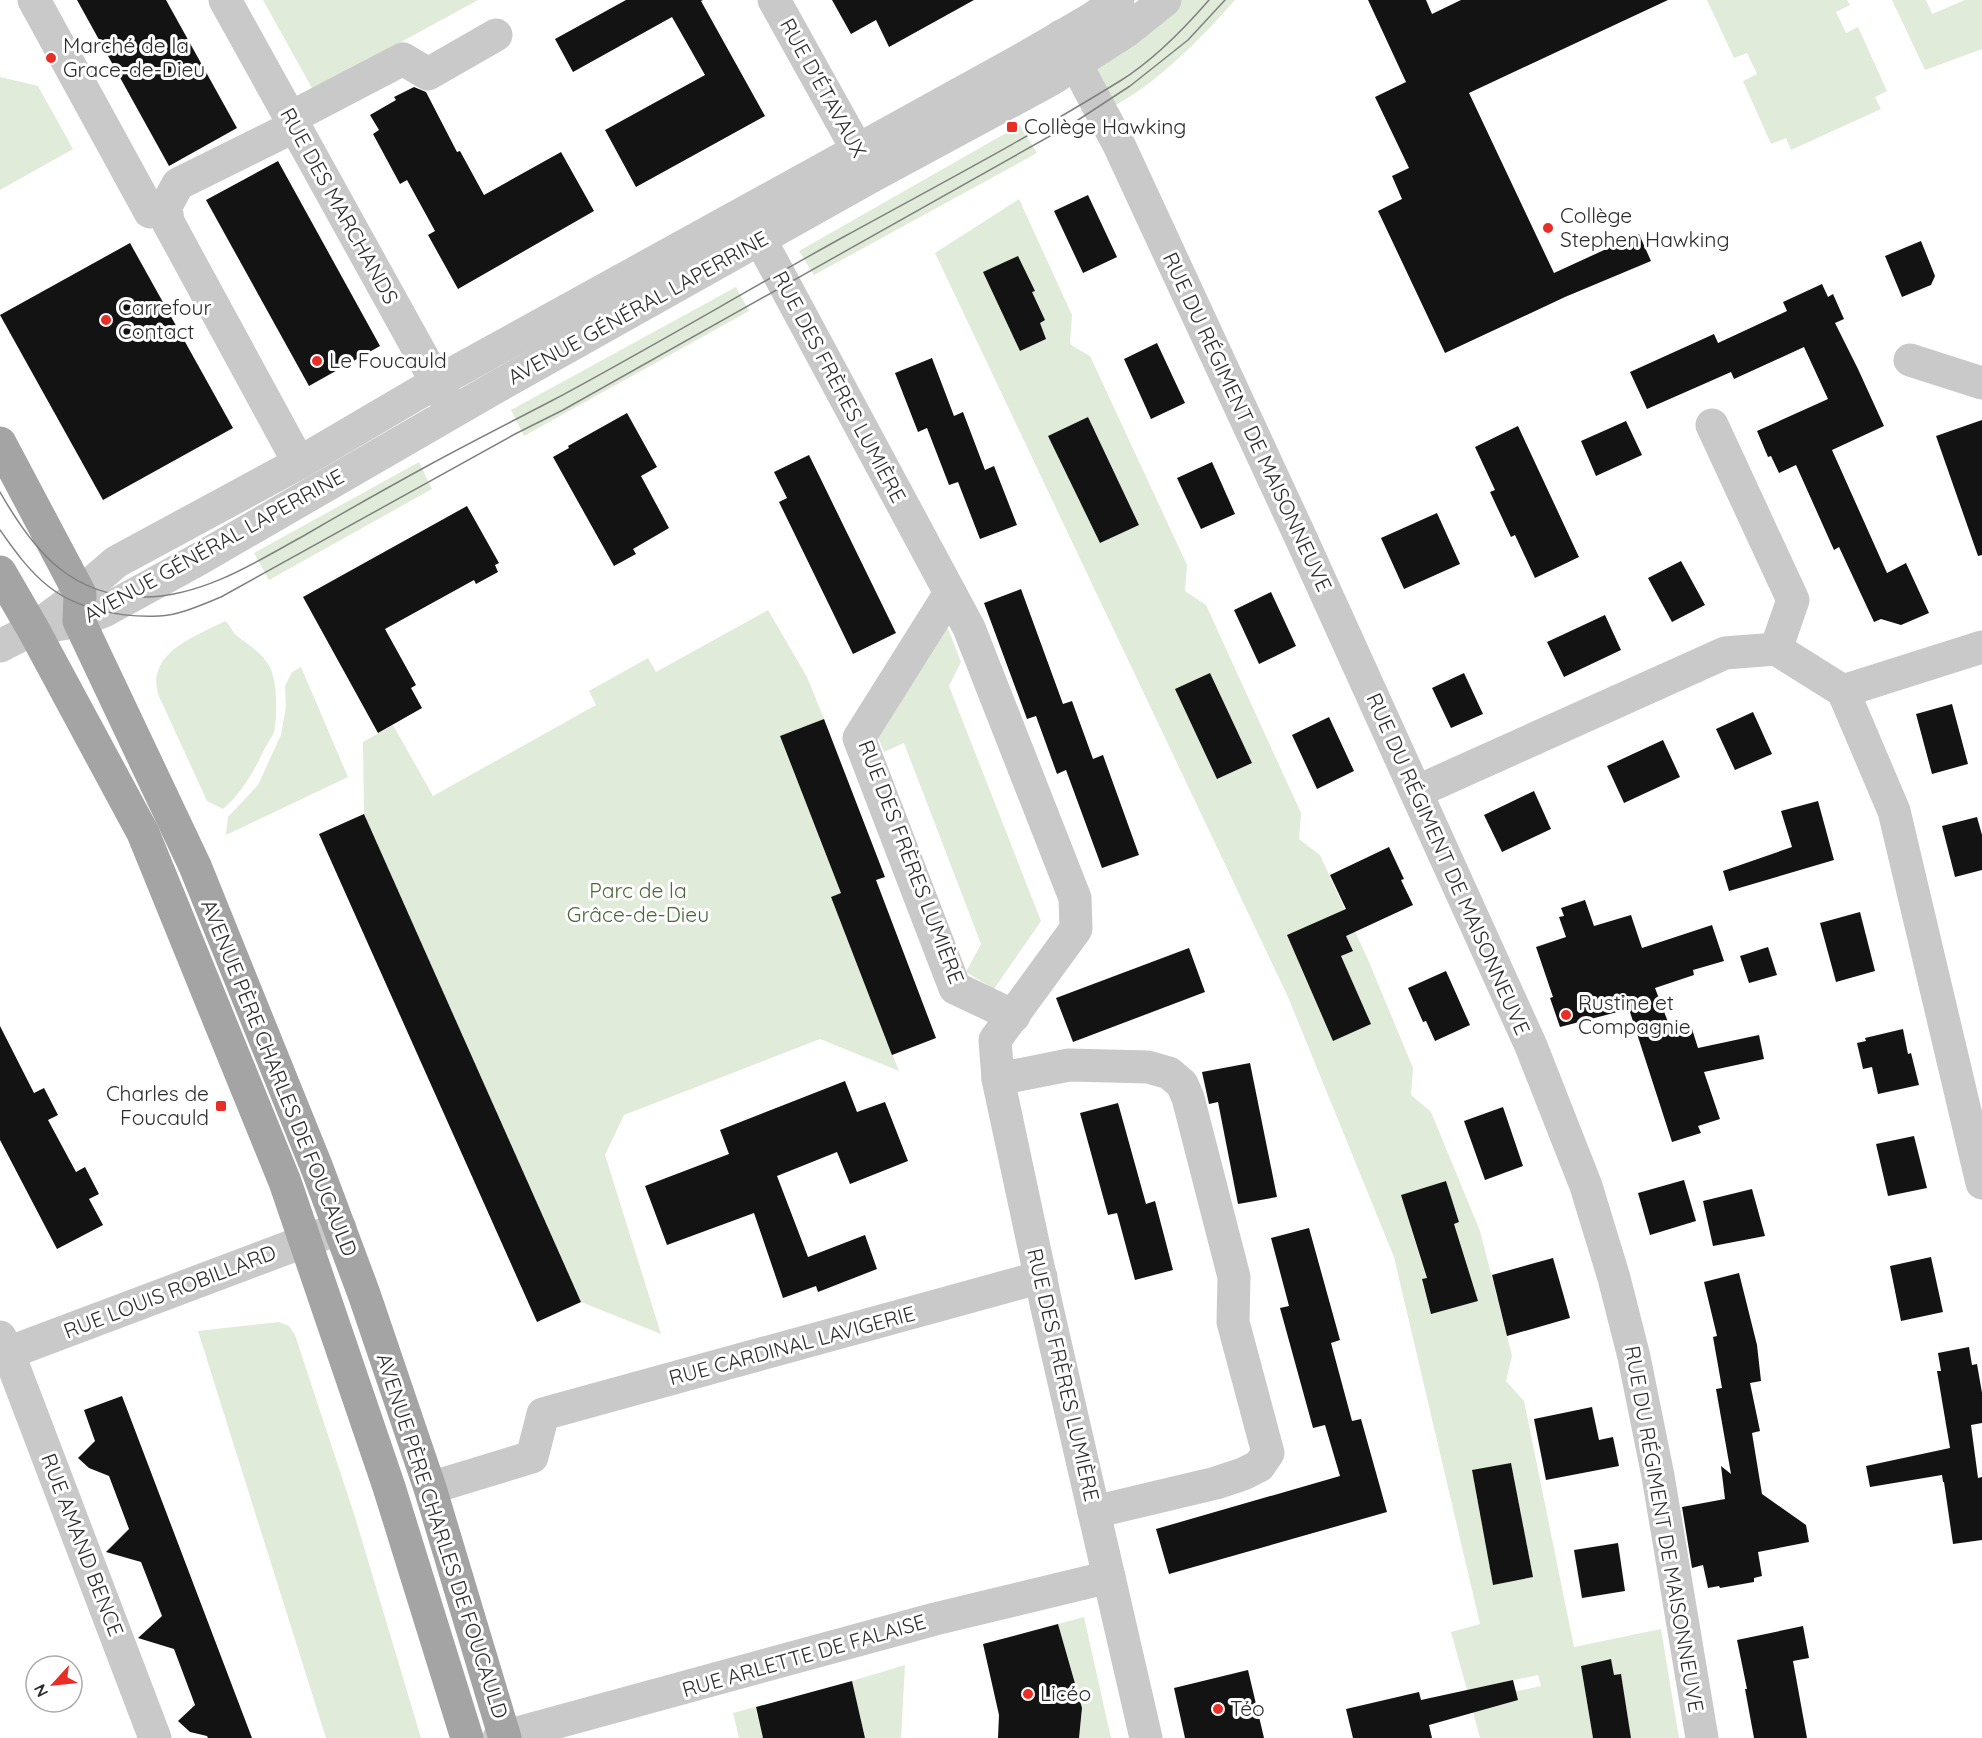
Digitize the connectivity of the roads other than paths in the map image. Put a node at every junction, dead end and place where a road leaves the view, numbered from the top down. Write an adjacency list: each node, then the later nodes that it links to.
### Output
1 (34, 0): 11 (street)
2 (225, 0): 9 (street, RUE DES MARCHANDS)
3 (774, 0): 10 (street, RUE D'ÉTAVAUX)
4 (1118, 0): 7 (street, AVENUE GÉNÉRAL LAPERRINE)
5 (1165, 0): 8 (street, AVENUE GÉNÉRAL LAPERRINE)
6 (496, 35): 9 (street)
7 (1061, 36): 8 (street, RUE DU RÉGIMENT DE MAISONNEUVE); 10 (street, AVENUE GÉNÉRAL LAPERRINE)
8 (1076, 64): 10 (street, AVENUE GÉNÉRAL LAPERRINE); 28 (street, RUE DU RÉGIMENT DE MAISONNEUVE)
9 (292, 122): 14 (street, RUE DES MARCHANDS); 19 (street)
10 (864, 164): 12 (street, AVENUE GÉNÉRAL LAPERRINE)
11 (150, 213)
12 (753, 226): 14 (street, AVENUE GÉNÉRAL LAPERRINE); 16 (street, AVENUE GÉNÉRAL LAPERRINE); 21 (street, RUE DES FRÈRES LUMIÈRE)
13 (1910, 360): 15 (street)
14 (437, 382): 16 (street, RUE DES MARCHANDS); 19 (street, AVENUE GÉNÉRAL LAPERRINE)
15 (1982, 384)
16 (453, 412): 22 (street, AVENUE GÉNÉRAL LAPERRINE)
17 (1712, 425): 26 (street)
18 (0, 443): 22 (main road, AVENUE PÈRE CHARLES DE FOUCAULD)
19 (299, 463): 22 (street, AVENUE GÉNÉRAL LAPERRINE)
20 (0, 572): 23 (main road, AVENUE PÈRE CHARLES DE FOUCAULD)
21 (950, 593): 29 (street, RUE DES FRÈRES LUMIÈRE); 29 (street, RUE DES FRÈRES LUMIÈRE)
22 (79, 607): 23 (street, AVENUE GÉNÉRAL LAPERRINE); 32 (main road, AVENUE PÈRE CHARLES DE FOUCAULD)
23 (33, 629): 24 (street, AVENUE GÉNÉRAL LAPERRINE); 33 (main road, AVENUE PÈRE CHARLES DE FOUCAULD)
24 (0, 646)
25 (1982, 647): 27 (street)
26 (1776, 649): 27 (street); 28 (street)
27 (1843, 691): 31 (street)
28 (1416, 792): 43 (street, RUE DU RÉGIMENT DE MAISONNEUVE)
29 (1014, 1016): 30 (street, RUE DES FRÈRES LUMIÈRE)
30 (998, 1078): 34 (street, RUE DES FRÈRES LUMIÈRE); 37 (street)
31 (1982, 1181)
32 (340, 1228): 33 (street, RUE LOUIS ROBILLARD); 36 (main road, AVENUE PÈRE CHARLES DE FOUCAULD)
33 (306, 1240): 35 (street, RUE LOUIS ROBILLARD); 40 (main road, AVENUE PÈRE CHARLES DE FOUCAULD)
34 (1041, 1277): 36 (street, RUE CARDINAL LAVIGERIE); 37 (street, RUE DES FRÈRES LUMIÈRE)
35 (3, 1348): 39 (street, RUE AMAND BENCE)
36 (430, 1488): 41 (main road, AVENUE PÈRE CHARLES DE FOUCAULD)
37 (1094, 1512): 38 (street, RUE DES FRÈRES LUMIÈRE)
38 (1109, 1577): 41 (street, RUE ARLETTE DE FALAISE); 42 (street, RUE DES FRÈRES LUMIÈRE)
39 (155, 1738)
40 (467, 1738)
41 (503, 1738)
42 (1146, 1738)
43 (1702, 1738)

